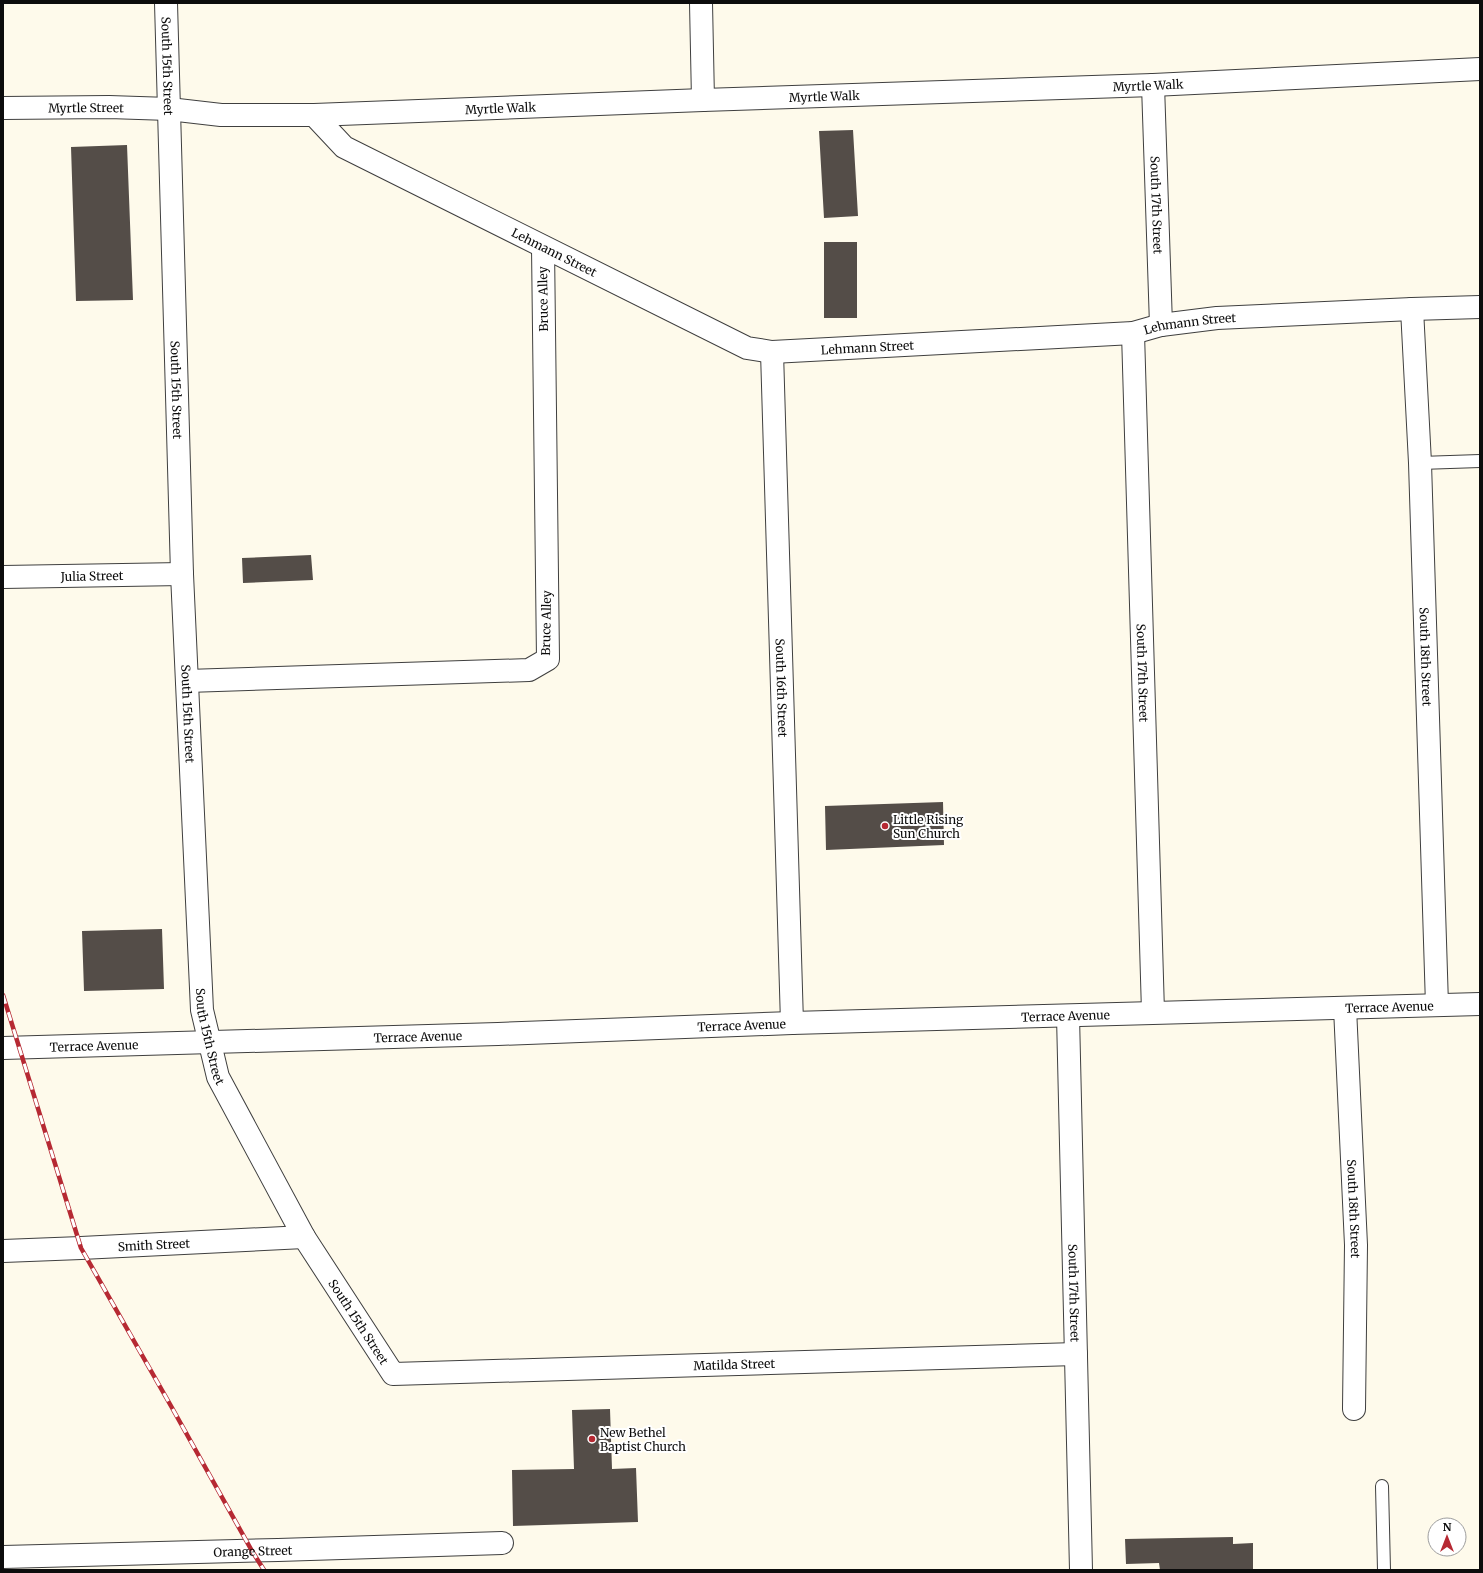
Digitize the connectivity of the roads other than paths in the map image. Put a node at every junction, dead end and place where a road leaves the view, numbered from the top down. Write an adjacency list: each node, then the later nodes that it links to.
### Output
1 (166, 3): 7 (street, South 15th Street)
2 (700, 3): 5 (street)
3 (1480, 69): 4 (street, Myrtle Walk)
4 (1153, 85): 5 (street, Myrtle Walk); 12 (street, South 17th Street)
5 (703, 100): 8 (street, Myrtle Walk)
6 (3, 108): 7 (street, Myrtle Street)
7 (169, 109): 8 (street, Myrtle Walk); 17 (street, South 15th Street)
8 (314, 115): 9 (street, Lehmann Street)
9 (543, 247): 14 (street, Lehmann Street); 19 (street, Bruce Alley)
10 (1480, 307): 11 (street, Lehmann Street)
11 (1412, 309): 12 (street, Lehmann Street); 16 (street, South 18th Street)
12 (1161, 325): 13 (street, Lehmann Street)
13 (1133, 333): 14 (street, Lehmann Street); 23 (street, South 17th Street)
14 (772, 352): 25 (street, South 16th Street)
15 (1480, 461): 16 (lane)
16 (1420, 463): 21 (street, South 18th Street)
17 (182, 574): 18 (street, Julia Street); 19 (street, South 15th Street)
18 (3, 577)
19 (187, 681): 26 (street, South 15th Street)
20 (1480, 1004): 21 (street, Terrace Avenue)
21 (1437, 1005): 22 (street, Terrace Avenue)
22 (1344, 1008): 23 (street, Terrace Avenue); 32 (street, South 18th Street)
23 (1153, 1012): 24 (street, Terrace Avenue)
24 (1068, 1016): 25 (street, Terrace Avenue); 30 (street, South 17th Street)
25 (792, 1023): 26 (street, Terrace Avenue)
26 (210, 1042): 27 (street, Terrace Avenue); 28 (street, South 15th Street)
27 (3, 1048)
28 (304, 1237): 29 (street, Smith Street); 31 (street, South 15th Street)
29 (3, 1251)
30 (1076, 1354): 31 (street, Matilda Street); 36 (street, South 17th Street)
31 (393, 1374)
32 (1354, 1409)
33 (1382, 1486): 37 (lane)
34 (502, 1543): 35 (street, Orange Street)
35 (3, 1557)
36 (1081, 1570)
37 (1384, 1570)

